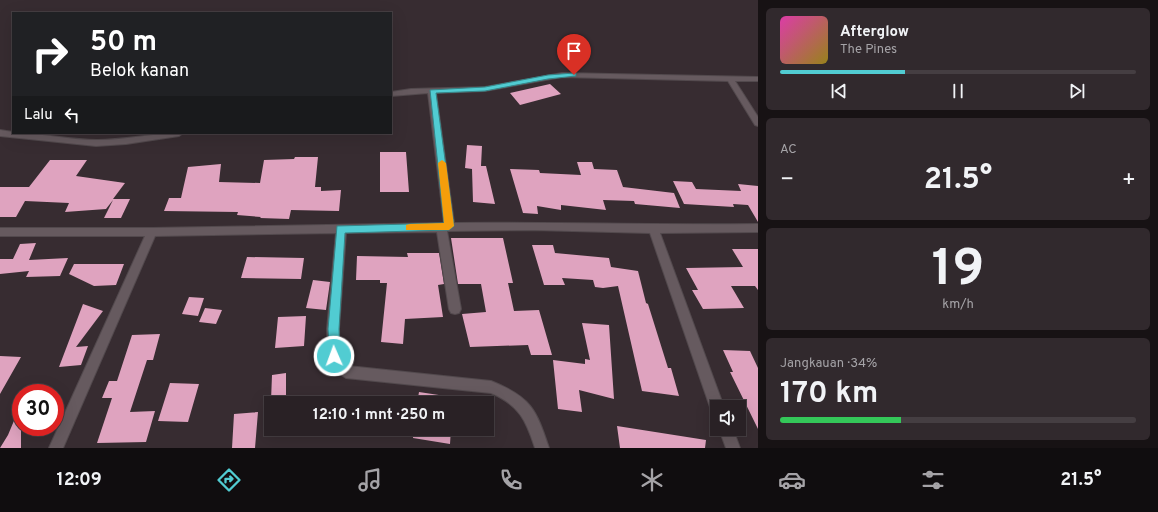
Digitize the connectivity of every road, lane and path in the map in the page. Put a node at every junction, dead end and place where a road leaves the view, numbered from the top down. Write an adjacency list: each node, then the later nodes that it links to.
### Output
1 (730, 79): 2 (street); 3 (street); 5 (street)
2 (758, 79)
3 (432, 91): 4 (street); 8 (street)
4 (392, 94)
5 (758, 123)
6 (0, 133): 7 (street)
7 (172, 134)
8 (445, 226): 10 (street); 11 (street); 14 (street)
9 (758, 228): 11 (street)
10 (341, 229): 13 (street); 18 (street)
11 (654, 229): 15 (street)
12 (0, 232): 13 (street)
13 (152, 232): 17 (street)
14 (455, 309)
15 (715, 400)
16 (729, 436): 19 (street)
17 (56, 448)
18 (542, 448)
19 (733, 448)

